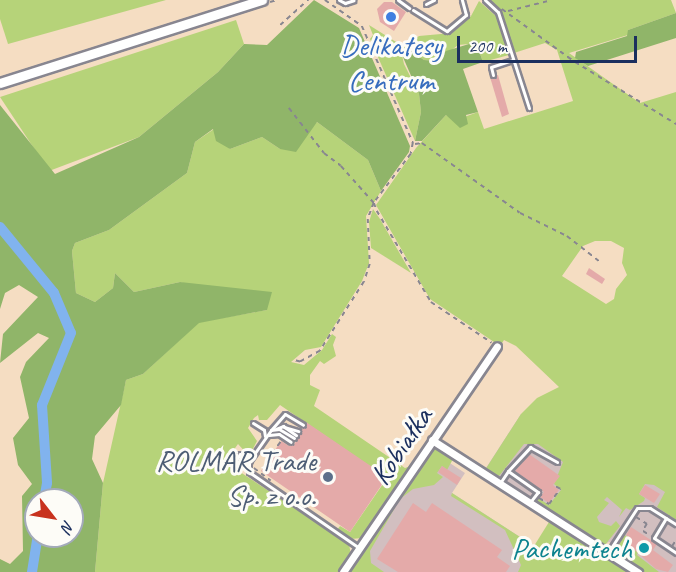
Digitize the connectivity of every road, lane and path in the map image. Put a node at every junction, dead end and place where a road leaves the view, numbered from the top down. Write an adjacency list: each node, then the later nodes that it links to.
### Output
1 (262, 0): 17 (main road)
2 (308, 0): 14 (path)
3 (325, 0): 21 (path)
4 (339, 0): 5 (lane)
5 (354, 0)
6 (399, 0): 8 (lane)
7 (434, 0): 11 (lane)
8 (462, 0)
9 (485, 0): 12 (lane)
10 (552, 0): 13 (path)
11 (426, 4)
12 (496, 10): 13 (path); 15 (lane)
13 (507, 11): 20 (path)
14 (280, 25)
15 (513, 60): 16 (lane); 19 (lane)
16 (493, 75)
17 (0, 83)
18 (289, 108): 22 (path)
19 (529, 108)
20 (676, 124)
21 (413, 144): 22 (path); 23 (path)
22 (374, 203): 24 (path); 25 (path)
23 (599, 261)
24 (496, 346): 31 (street, Kobiałka)
25 (292, 360)
26 (253, 423): 29 (lane)
27 (303, 425): 28 (lane)
28 (273, 430): 29 (lane); 30 (lane); 30 (lane)
29 (265, 438): 30 (lane); 35 (lane)
30 (293, 438): 34 (path)
31 (432, 440): 40 (street); 49 (street, Kobiałka)
32 (243, 449): 33 (lane)
33 (240, 454): 35 (lane); 37 (lane)
34 (259, 455)
35 (252, 462): 39 (path); 49 (lane)
36 (556, 462): 38 (lane)
37 (233, 465)
38 (508, 471): 40 (lane); 42 (lane)
39 (269, 483)
40 (500, 483): 43 (street)
41 (554, 486): 42 (path)
42 (536, 495): 43 (lane)
43 (530, 503): 52 (street)
44 (632, 514): 45 (lane); 47 (path); 52 (lane)
45 (666, 518): 46 (lane); 47 (lane)
46 (676, 524)
47 (654, 538): 50 (lane)
48 (676, 540): 50 (path)
49 (359, 548): 53 (street, Kobiałka)
50 (670, 549): 51 (lane)
51 (676, 552)
52 (608, 553): 54 (street)
53 (342, 572)
54 (638, 572)

